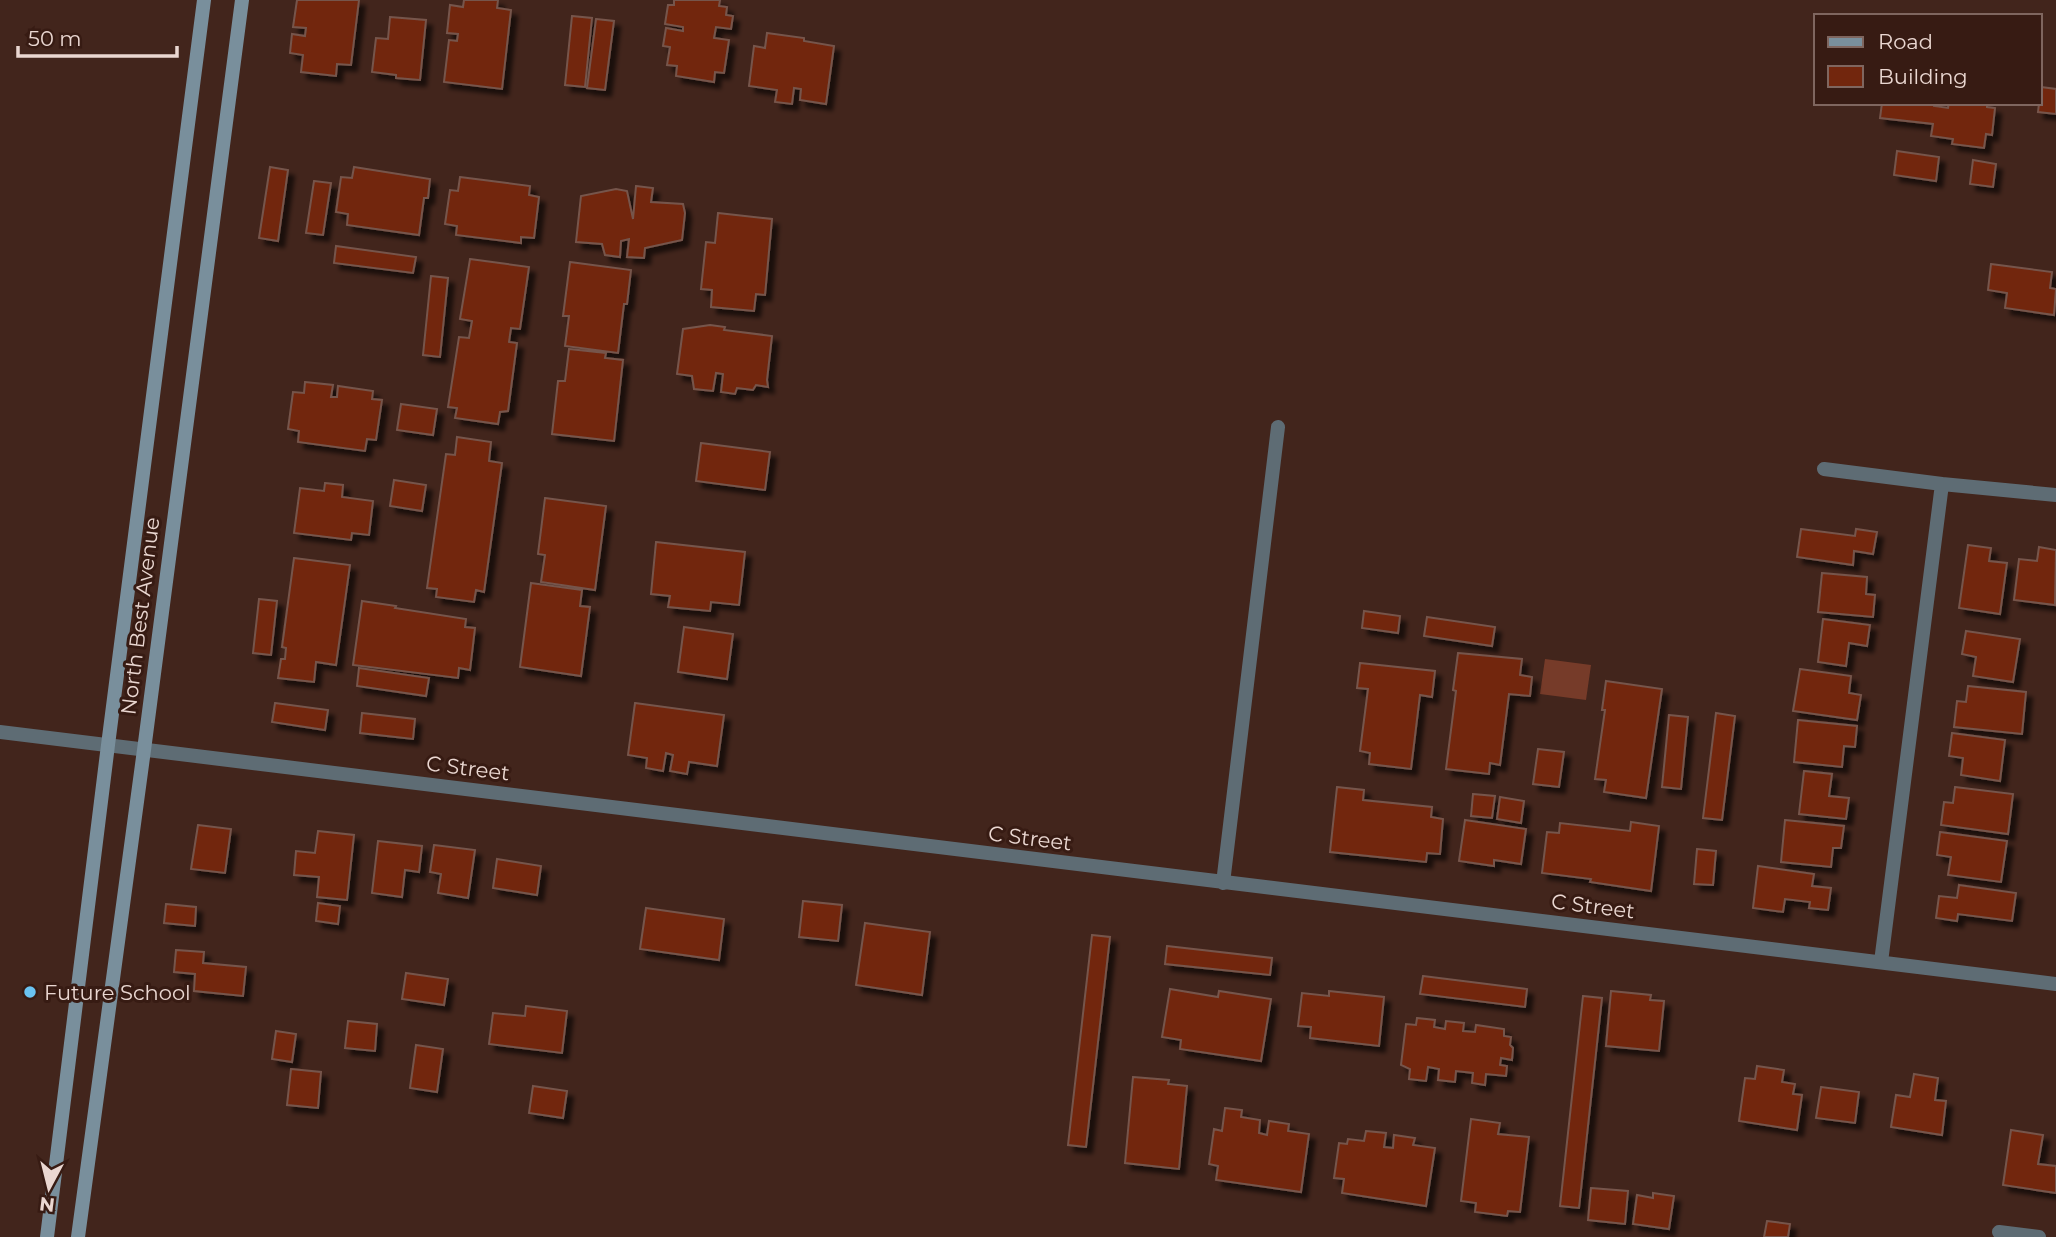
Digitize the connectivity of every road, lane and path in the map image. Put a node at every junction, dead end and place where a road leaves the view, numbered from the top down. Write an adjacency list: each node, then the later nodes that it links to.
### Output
1 (204, 0): 8 (street, North Best Avenue)
2 (242, 0): 9 (street, North Best Avenue)
3 (1278, 428): 10 (street)
4 (1824, 468): 5 (street)
5 (1942, 484): 6 (street); 11 (street)
6 (2056, 495)
7 (0, 732): 8 (street, C Street)
8 (108, 746): 9 (street, C Street); 14 (street, North Best Avenue)
9 (144, 750): 10 (street, C Street); 15 (street, North Best Avenue)
10 (1223, 883): 11 (street, C Street)
11 (1881, 962): 12 (street, C Street)
12 (2056, 984)
13 (1999, 1232): 16 (street)
14 (47, 1237)
15 (78, 1237)
16 (2039, 1237)

